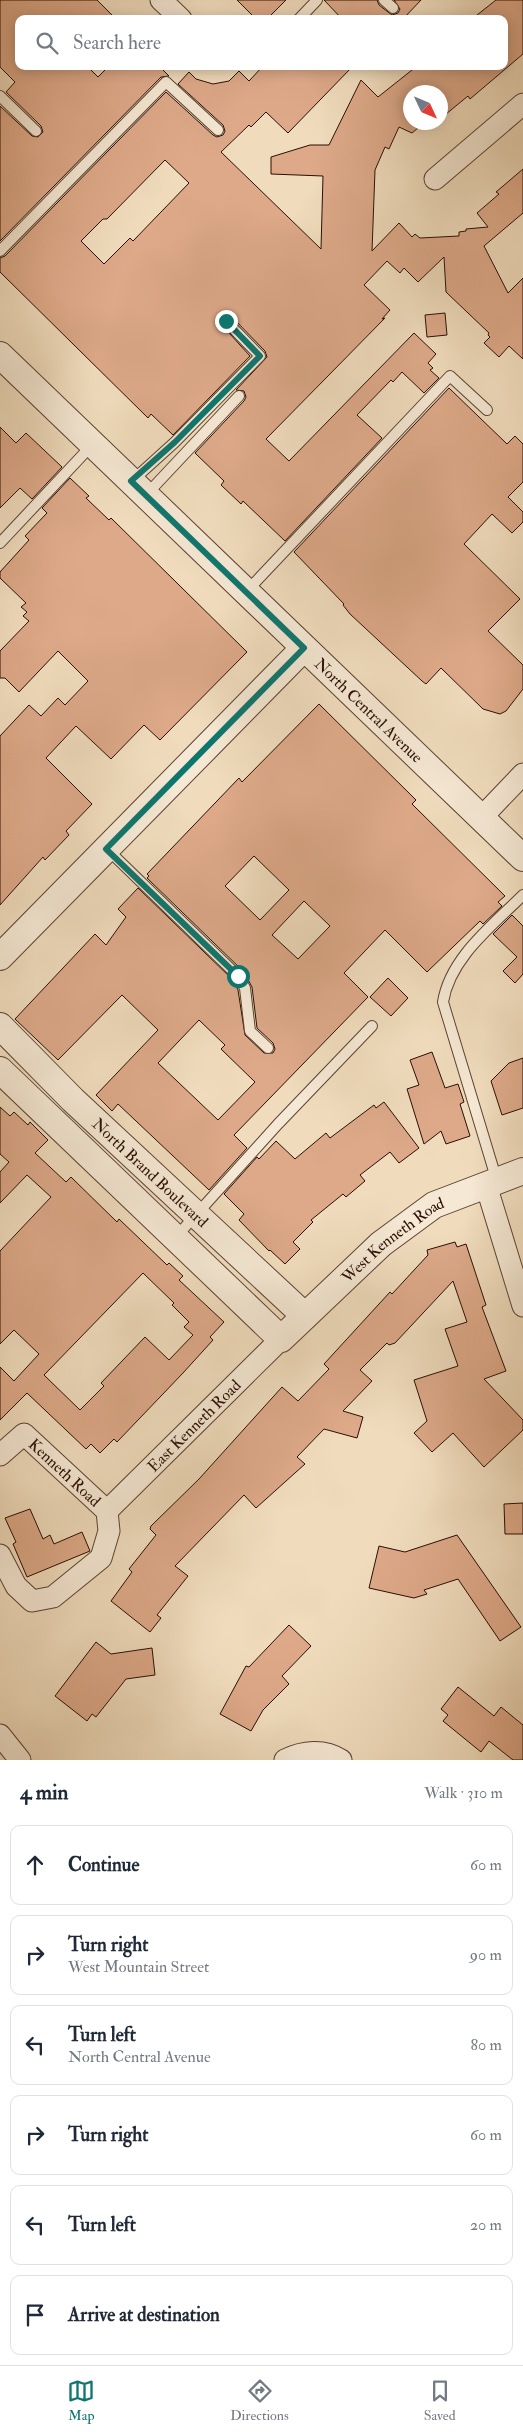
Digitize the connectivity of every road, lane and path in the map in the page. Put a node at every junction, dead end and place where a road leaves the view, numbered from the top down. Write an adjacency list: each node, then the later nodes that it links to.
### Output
1 (162, 0): 5 (street)
2 (317, 0): 6 (lane)
3 (384, 0): 4 (lane)
4 (393, 8)
5 (177, 15)
6 (303, 15)
7 (0, 96): 10 (lane)
8 (523, 104): 11 (street)
9 (218, 130): 12 (lane)
10 (36, 131)
11 (435, 179)
12 (0, 251)
13 (226, 321): 18 (lane)
14 (0, 355): 17 (street, North Central Avenue)
15 (240, 396): 18 (lane)
16 (487, 410): 20 (lane)
17 (93, 444): 18 (street, North Central Avenue); 19 (lane)
18 (138, 488): 20 (street, North Central Avenue)
19 (0, 543)
20 (246, 592): 21 (street, North Central Avenue)
21 (304, 648): 23 (street, North Central Avenue); 24 (street)
22 (523, 774): 23 (street)
23 (480, 818): 25 (street, North Central Avenue)
24 (106, 849): 27 (street); 30 (lane)
25 (523, 858)
26 (523, 895): 33 (lane)
27 (0, 957)
28 (0, 1026): 34 (street, North Brand Boulevard)
29 (372, 1026): 34 (lane)
30 (268, 1048)
31 (0, 1070): 35 (street, North Brand Boulevard)
32 (523, 1171): 33 (street, West Kenneth Road)
33 (492, 1183): 36 (street); 37 (street, West Kenneth Road)
34 (196, 1215): 35 (lane); 37 (street, North Brand Boulevard)
35 (175, 1238): 38 (street, North Brand Boulevard)
36 (523, 1306)
37 (305, 1316): 38 (street, West Kenneth Road)
38 (280, 1339): 40 (street, East Kenneth Road)
39 (0, 1455): 40 (street, Kenneth Road)
40 (107, 1511): 41 (street)
41 (0, 1556)
42 (0, 1735): 43 (street)
43 (20, 1760)
44 (285, 1760): 45 (street)
45 (341, 1760)

